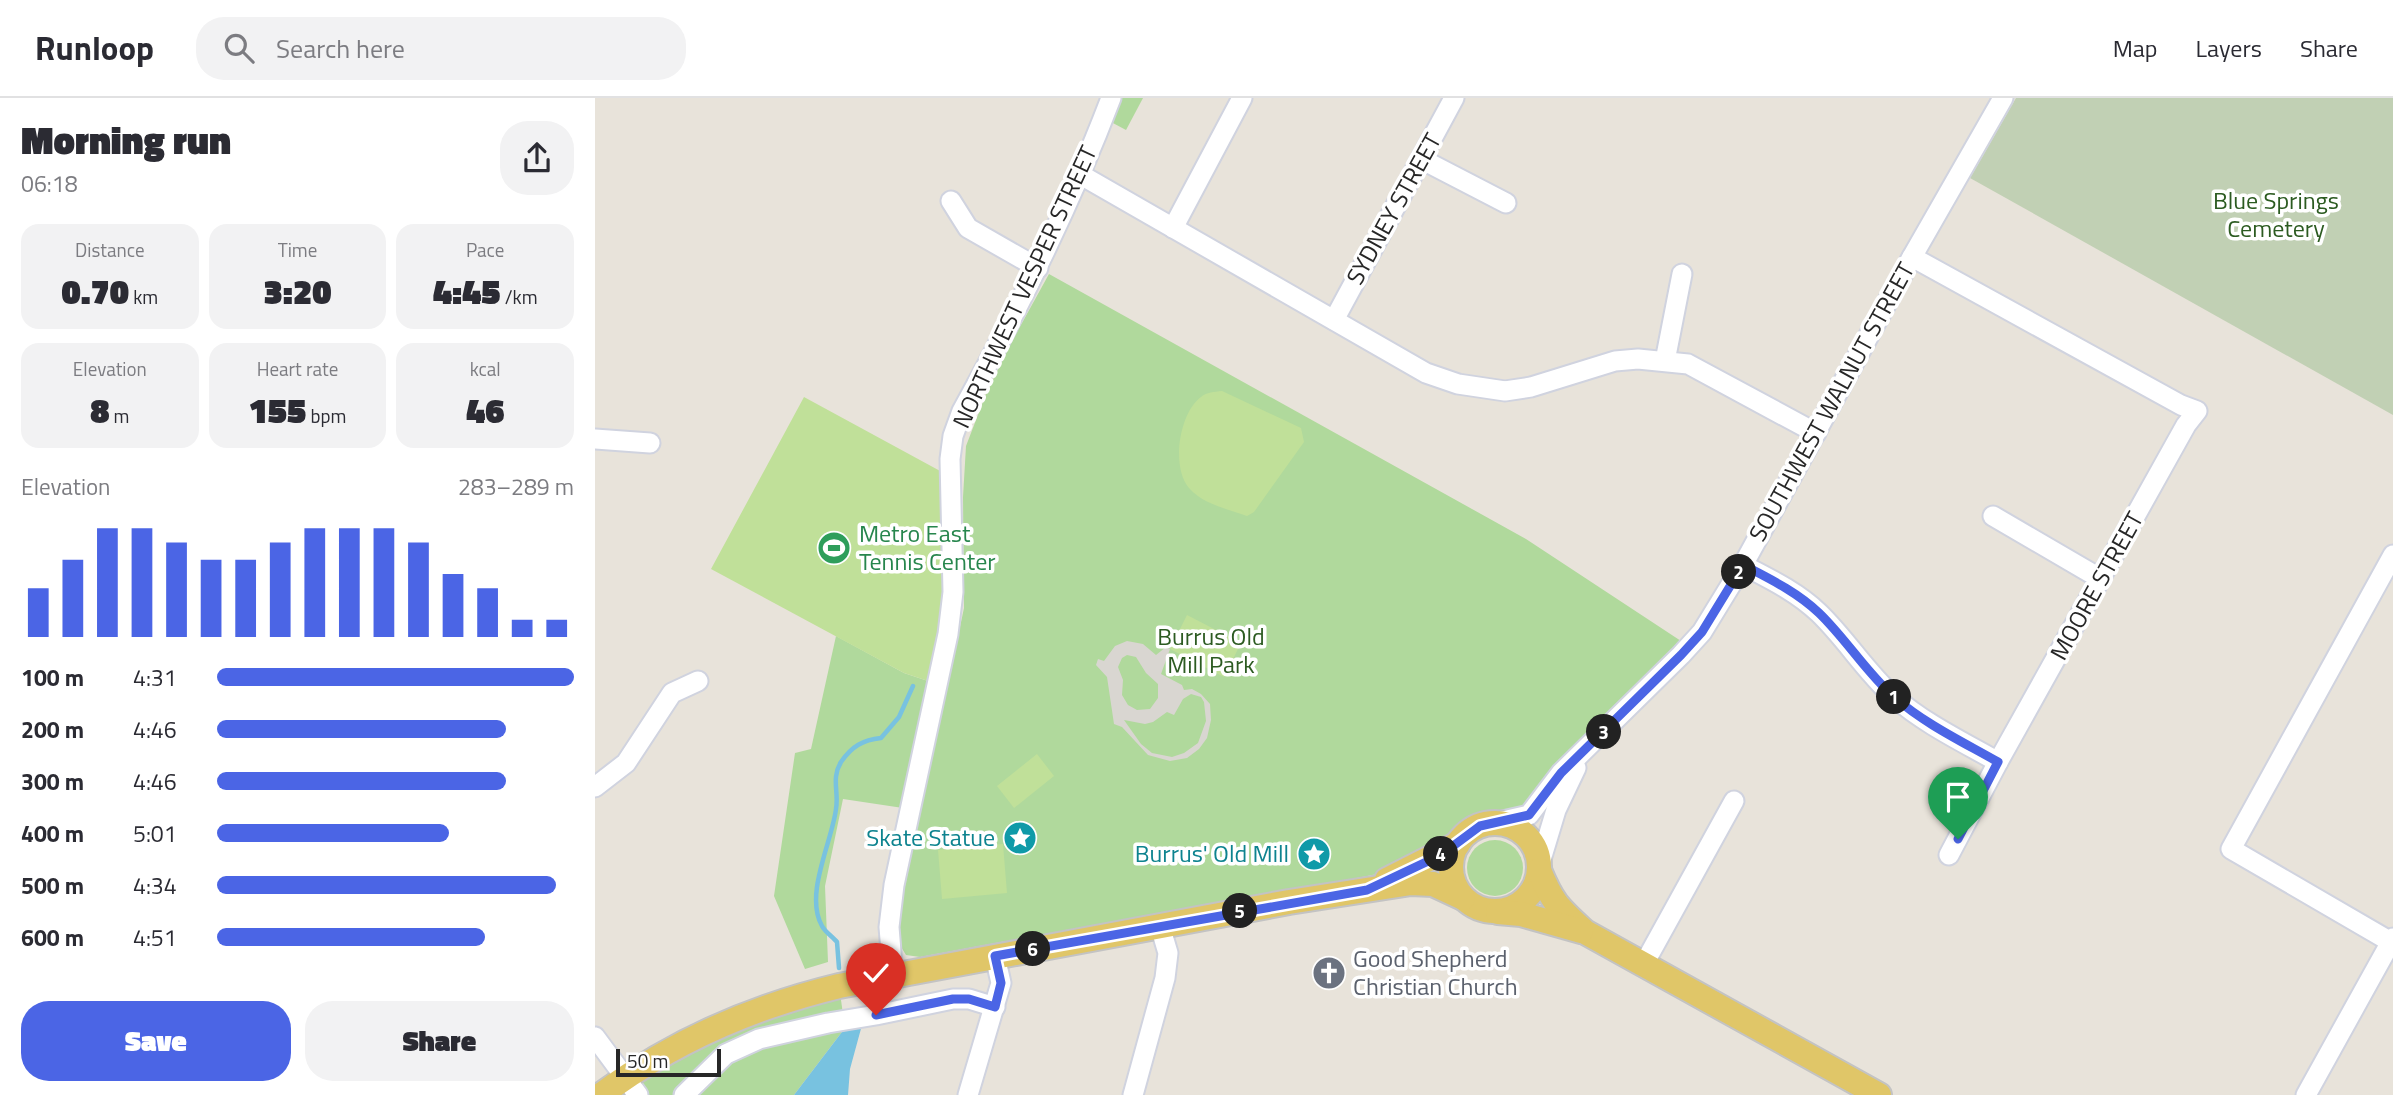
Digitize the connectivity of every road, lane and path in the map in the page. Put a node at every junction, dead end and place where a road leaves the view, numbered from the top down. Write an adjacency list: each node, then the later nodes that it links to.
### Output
1 (1111, 98): 6 (street, NORTHWEST VESPER STREET)
2 (1242, 98): 9 (street)
3 (1454, 98): 5 (street, SYDNEY STREET)
4 (2003, 98): 10 (street, SOUTHWEST WALNUT STREET)
5 (1421, 159): 8 (street); 13 (street, SYDNEY STREET)
6 (1081, 175): 9 (street); 11 (street, NORTHWEST VESPER STREET)
7 (951, 201): 11 (street)
8 (1506, 203)
9 (1173, 228): 13 (street)
10 (1912, 257): 15 (street, SOUTHWEST WALNUT STREET); 21 (street, MOORE STREET)
11 (1038, 268): 39 (street, NORTHWEST VESPER STREET)
12 (1682, 274): 14 (street)
13 (1333, 320): 14 (street)
14 (1665, 360): 15 (street)
15 (1816, 433): 20 (street, SOUTHWEST WALNUT STREET)
16 (595, 439): 17 (street)
17 (650, 443)
18 (1993, 516): 21 (street)
19 (2393, 555): 36 (street)
20 (1743, 565): 23 (street, SOUTHWEST WALNUT STREET); 24 (street)
21 (2101, 579): 24 (street, MOORE STREET)
22 (698, 681): 25 (street)
23 (1584, 752): 27 (street, SOUTHWEST WALNUT STREET); 30 (street, SOUTHWEST WALNUT STREET)
24 (1998, 762): 29 (street, MOORE STREET)
25 (595, 787)
26 (1734, 801): 38 (street)
27 (1495, 823): 28 (main road); 30 (main road)
28 (1458, 844): 31 (main road); 32 (main road)
29 (1949, 855)
30 (1540, 867): 33 (main road); 35 (main road)
31 (1367, 890): 32 (main road); 34 (main road)
32 (1463, 898): 33 (main road)
33 (1488, 911): 35 (main road)
34 (1160, 926): 37 (main road); 46 (street)
35 (1585, 932): 38 (main road)
36 (2392, 940): 48 (street)
37 (995, 956): 39 (main road); 40 (street)
38 (1644, 964): 47 (main road)
39 (893, 976): 42 (main road)
40 (995, 1007): 44 (street); 45 (street)
41 (595, 1037): 42 (street)
42 (632, 1086): 43 (main road)
43 (601, 1095)
44 (684, 1095)
45 (968, 1095)
46 (1133, 1095)
47 (1879, 1095)
48 (2306, 1095)

